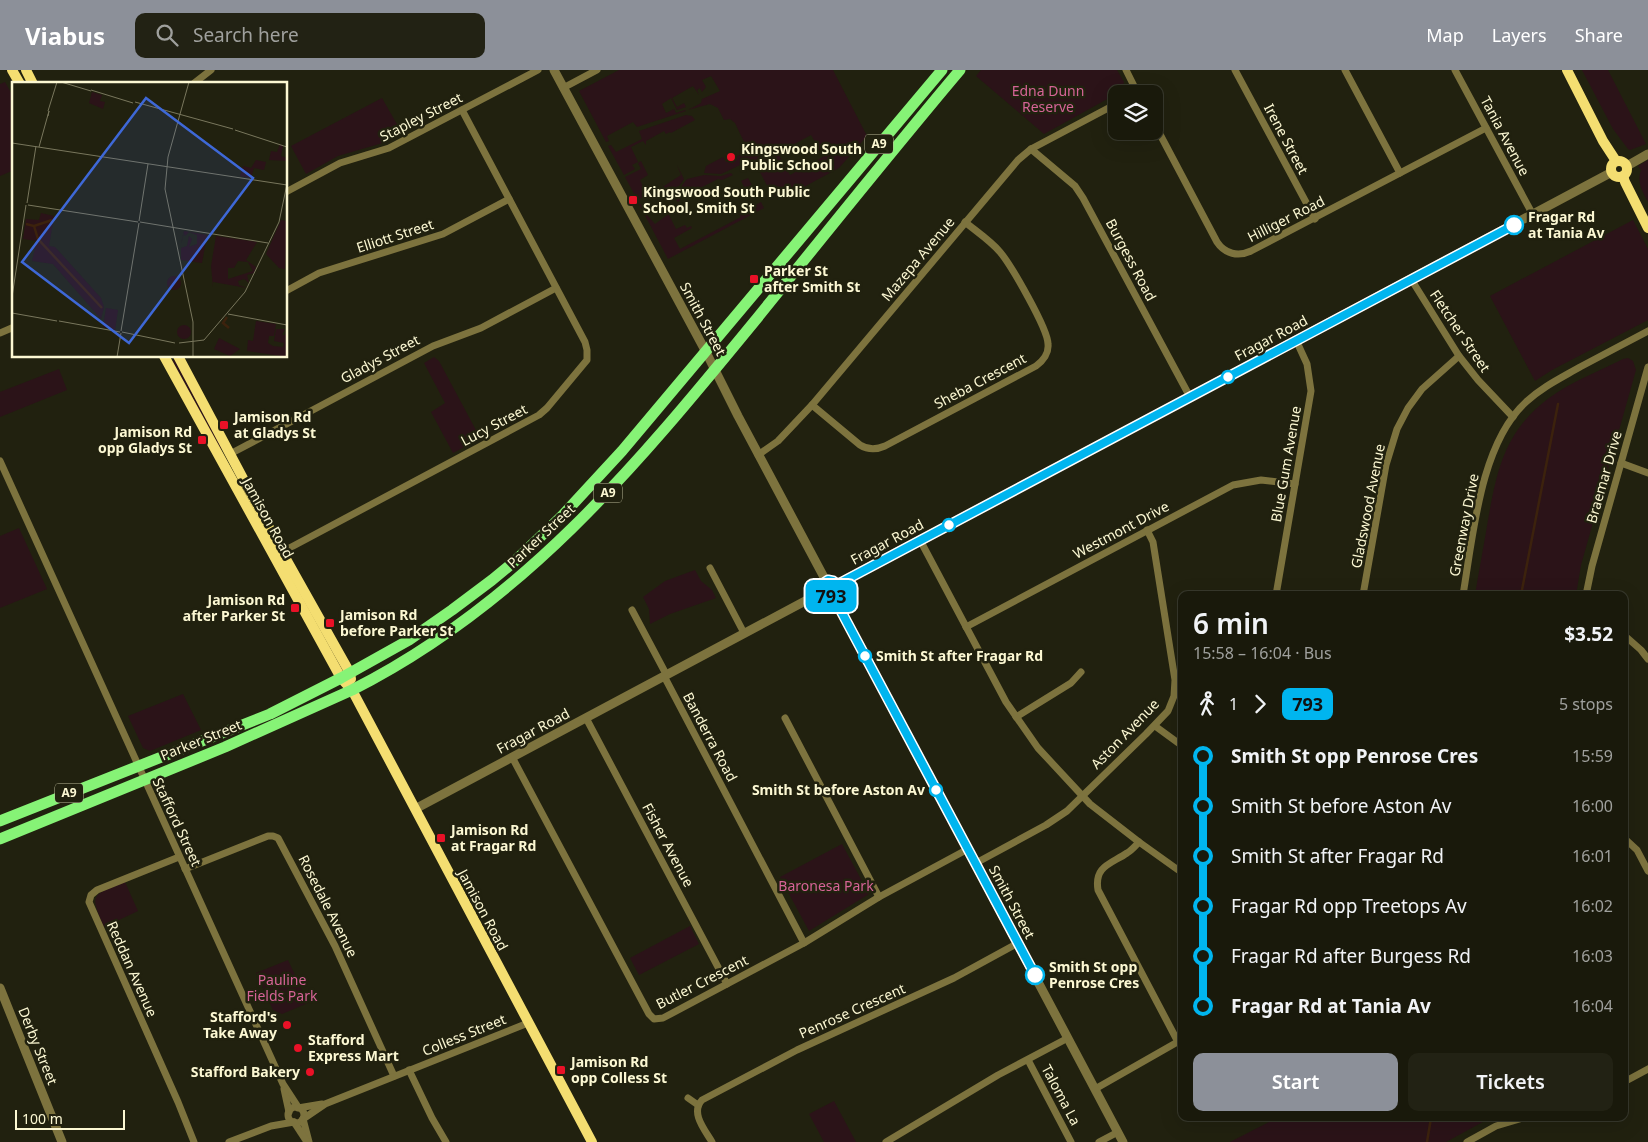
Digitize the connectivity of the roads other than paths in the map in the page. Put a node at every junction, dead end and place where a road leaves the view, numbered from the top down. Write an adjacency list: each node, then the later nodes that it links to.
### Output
1 (12, 70): 14 (main road)
2 (26, 70): 15 (main road)
3 (211, 70): 16 (street)
4 (538, 70): 20 (street, Stapley Street)
5 (554, 70): 18 (street, Smith Street)
6 (597, 70): 18 (street)
7 (942, 70): 42 (highway, Parker Street / A9)
8 (960, 70): 47 (highway, Parker Street / A9)
9 (1126, 70): 17 (street)
10 (1235, 70): 32 (street, Irene Street)
11 (1345, 70): 28 (street)
12 (1455, 70): 21 (street, Tania Avenue)
13 (1567, 70): 25 (main road)
14 (19, 82)
15 (32, 82)
16 (196, 82)
17 (1134, 85)
18 (563, 88): 42 (street, Smith Street)
19 (1108, 108): 23 (street, Mazepa Avenue)
20 (462, 110): 29 (street, Stapley Street); 30 (street, Lucy Street)
21 (1486, 128): 28 (street, Hilliger Road); 31 (street, Tania Avenue)
22 (1163, 140): 32 (street, Hilliger Road)
23 (1032, 148): 33 (street, Mazepa Avenue); 48 (street, Burgess Road)
24 (1648, 154): 26 (street)
25 (1616, 162): 26 (main road); 27 (main road)
26 (1625, 171): 27 (main road); 34 (main road)
27 (1612, 172): 31 (street, Fragar Road)
28 (1400, 173): 32 (street, Hilliger Road)
29 (288, 191)
30 (509, 199): 36 (street, Lucy Street); 37 (street, Elliott Street)
31 (1533, 214): 35 (street, Fragar Road)
32 (1315, 219)
33 (965, 222): 49 (street, Mazepa Avenue); 49 (street, Sheba Crescent)
34 (1648, 228)
35 (1411, 279): 41 (street, Fragar Road); 43 (street, Fletcher Street)
36 (556, 288): 51 (street, Gladys Street); 60 (street, Lucy Street)
37 (288, 290)
38 (12, 328): 39 (street)
39 (0, 333)
40 (1647, 334): 50 (street, Greenway Drive)
41 (1296, 340): 48 (street, Fragar Road); 57 (street, Blue Gum Avenue)
42 (706, 352): 47 (street, Smith Street); 77 (highway, Parker Street / A9)
43 (1459, 356): 50 (street, Fletcher Street); 65 (street, Gladswood Avenue)
44 (165, 358): 53 (main road, Jamison Road)
45 (179, 358): 51 (main road, Jamison Road)
46 (1648, 367): 55 (street, Braemar Drive)
47 (714, 370): 52 (street, Smith Street); 78 (highway, Parker Street / A9)
48 (1190, 397): 59 (street, Fragar Road)
49 (812, 406): 52 (street, Mazepa Avenue)
50 (1513, 417): 66 (street, Greenway Drive)
51 (230, 454): 53 (street, Gladys Street); 60 (main road, Jamison Road)
52 (758, 455): 62 (street, Smith Street)
53 (220, 460): 60 (main road, Jamison Road)
54 (0, 461): 85 (street, Stafford Street)
55 (1620, 463): 56 (street); 67 (street, Braemar Drive)
56 (1648, 474)
57 (1295, 484): 58 (street, Westmont Drive); 64 (street, Blue Gum Avenue)
58 (1147, 530): 71 (street, Westmont Drive); 82 (street, Aston Avenue)
59 (920, 540): 63 (street, Fragar Road); 71 (street)
60 (278, 555): 77 (main road, Jamison Road)
61 (710, 568): 72 (street)
62 (826, 581): 63 (street); 68 (street)
63 (837, 584): 69 (street)
64 (1277, 591)
65 (1364, 591)
66 (1464, 591)
67 (1587, 591)
68 (822, 592): 69 (street); 72 (street, Fragar Road)
69 (833, 596): 93 (street, Smith Street)
70 (632, 610): 76 (street, Banderra Road)
71 (966, 627): 79 (street)
72 (744, 633): 76 (street, Fragar Road)
73 (1628, 639): 74 (street)
74 (1648, 659)
75 (1081, 672): 79 (street)
76 (665, 675): 80 (street, Fragar Road); 100 (street, Banderra Road)
77 (346, 676): 78 (main road, Jamison Road); 85 (highway, Parker Street / A9)
78 (352, 690): 86 (highway, Parker Street / A9); 88 (main road, Jamison Road)
79 (1016, 717): 87 (street)
80 (586, 718): 84 (street, Fragar Road); 102 (street, Fisher Avenue)
81 (785, 718): 99 (street)
82 (1154, 726): 83 (street); 87 (street, Aston Avenue)
83 (1178, 743)
84 (512, 757): 88 (street, Fragar Road); 102 (street, Butler Crescent)
85 (138, 766): 86 (street, Stafford Street); 89 (highway, Parker Street / A9)
86 (144, 780): 90 (highway, Parker Street / A9); 94 (street, Stafford Street)
87 (1082, 796): 91 (street); 95 (street, Aston Avenue)
88 (415, 808): 104 (main road, Jamison Road)
89 (0, 821)
90 (0, 839)
91 (1138, 842): 97 (street); 105 (street)
92 (1628, 842): 98 (street)
93 (968, 848): 95 (street, Smith Street); 99 (street, Butler Crescent)
94 (179, 857): 96 (street, Stafford Street); 126 (street, Reddan Avenue)
95 (976, 863): 101 (street, Smith Street)
96 (185, 869): 111 (street, Rosedale Avenue); 113 (street, Stafford Street)
97 (1178, 870)
98 (1648, 871)
99 (879, 897): 100 (street, Butler Crescent)
100 (804, 943): 102 (street, Butler Crescent)
101 (1018, 943): 106 (street, Smith Street); 117 (street, Penrose Crescent)
102 (727, 984)
103 (0, 988): 125 (street, Derby Street)
104 (528, 1023): 110 (street, Colless Street); 130 (main road, Jamison Road)
105 (1178, 1037)
106 (1068, 1038): 108 (street); 114 (street, Smith Street)
107 (1178, 1042): 114 (street)
108 (1028, 1060): 132 (street); 133 (street, Taloma La)
109 (1648, 1069): 112 (street)
110 (410, 1070): 111 (street, Colless Street); 129 (street)
111 (394, 1076): 116 (street, Colless Street)
112 (1628, 1080)
113 (282, 1084): 118 (street, Stafford Street); 119 (street, Stafford Street)
114 (1095, 1089): 124 (street, Smith Street)
115 (688, 1098): 117 (street)
116 (325, 1104): 118 (street, Colless Street); 120 (street, Colless Street)
117 (698, 1105): 131 (street)
118 (298, 1108): 119 (street); 120 (street)
119 (289, 1112): 122 (street); 123 (street)
120 (303, 1119): 122 (street); 128 (street)
121 (1509, 1121): 136 (street)
122 (294, 1122): 123 (street); 128 (street)
123 (271, 1126): 127 (street)
124 (1118, 1132): 134 (street); 135 (street, Smith Street)
125 (62, 1142)
126 (194, 1142)
127 (229, 1142)
128 (308, 1142)
129 (446, 1142)
130 (592, 1142)
131 (712, 1142)
132 (886, 1142)
133 (1071, 1142)
134 (1099, 1142)
135 (1123, 1142)
136 (1467, 1142)

